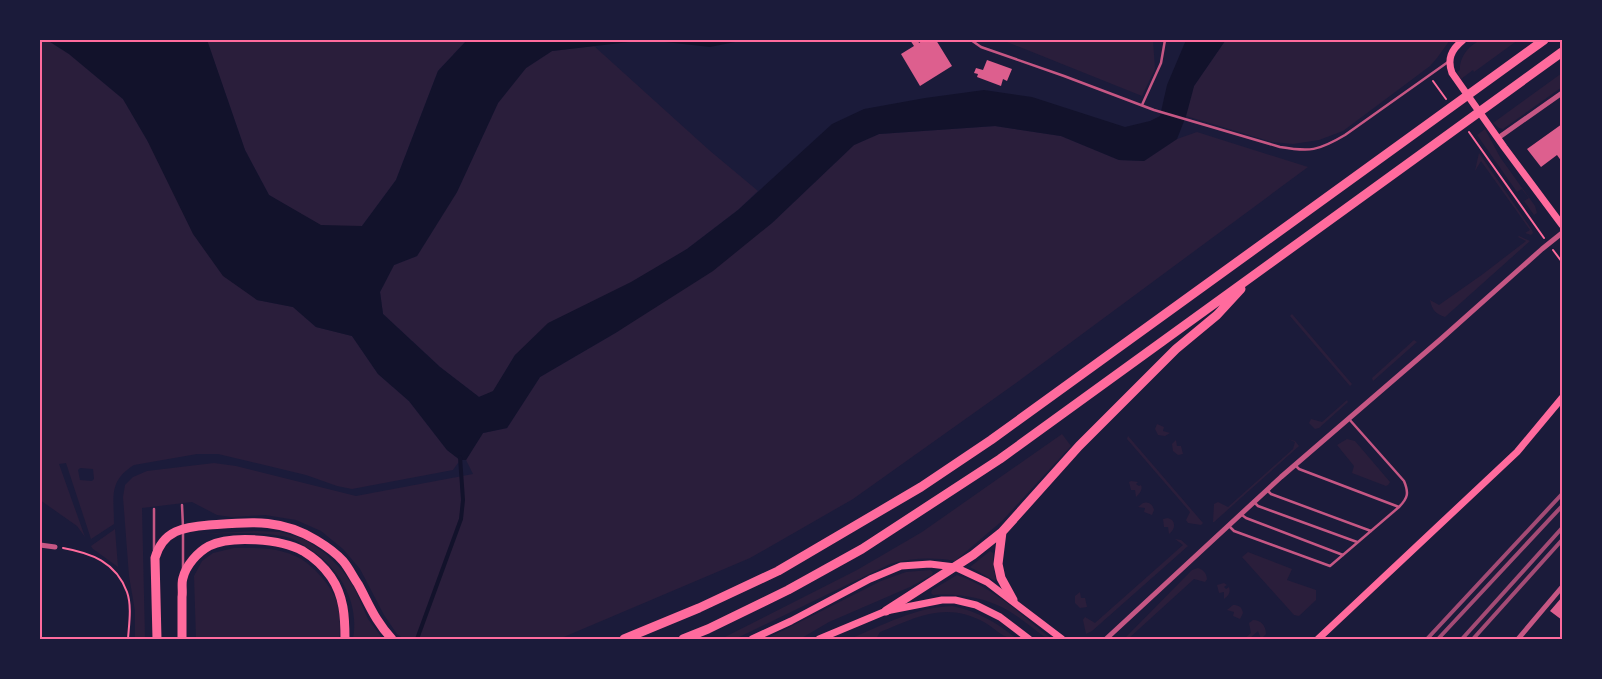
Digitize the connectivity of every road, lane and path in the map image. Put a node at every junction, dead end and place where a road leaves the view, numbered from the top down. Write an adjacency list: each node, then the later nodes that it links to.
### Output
1 (971, 40): 10 (lane)
2 (1165, 40): 10 (lane)
3 (1462, 40): 6 (main road)
4 (1544, 40): 47 (highway)
5 (1562, 52): 18 (highway)
6 (1449, 61): 7 (lane); 12 (main road)
7 (1429, 75): 8 (path); 10 (lane)
8 (1442, 93)
9 (1562, 93): 12 (street)
10 (1142, 105)
11 (1473, 137): 14 (path)
12 (1498, 138): 13 (main road)
13 (1562, 225)
14 (1540, 231)
15 (1562, 233): 20 (street)
16 (1556, 254): 17 (path)
17 (1562, 262)
18 (1253, 276): 31 (highway); 48 (highway)
19 (1562, 398): 54 (main road)
20 (1348, 418): 21 (street); 25 (lane)
21 (1295, 465): 22 (street); 25 (lane)
22 (1267, 490): 23 (street); 30 (lane)
23 (1254, 501): 27 (street); 32 (lane)
24 (182, 506): 29 (lane)
25 (1399, 507): 30 (lane)
26 (154, 509): 37 (lane)
27 (1241, 514): 28 (street); 35 (lane)
28 (1229, 526): 35 (lane); 53 (street)
29 (183, 529): 37 (highway); 38 (lane); 46 (highway)
30 (1371, 530): 32 (lane)
31 (1002, 532): 36 (highway); 40 (highway)
32 (1358, 542): 35 (lane)
33 (40, 545): 34 (street)
34 (55, 547): 42 (path)
35 (1343, 555)
36 (955, 567): 40 (main road); 41 (highway); 49 (main road)
37 (154, 569): 43 (highway)
38 (183, 578): 44 (highway); 45 (highway)
39 (1562, 588): 55 (street)
40 (1013, 600): 52 (main road)
41 (886, 611): 50 (main road); 51 (main road)
42 (128, 639)
43 (157, 639)
44 (182, 639)
45 (345, 639)
46 (392, 639)
47 (624, 639)
48 (683, 639)
49 (752, 639)
50 (820, 639)
51 (1029, 639)
52 (1062, 639)
53 (1106, 639)
54 (1318, 639)
55 (1518, 639)

